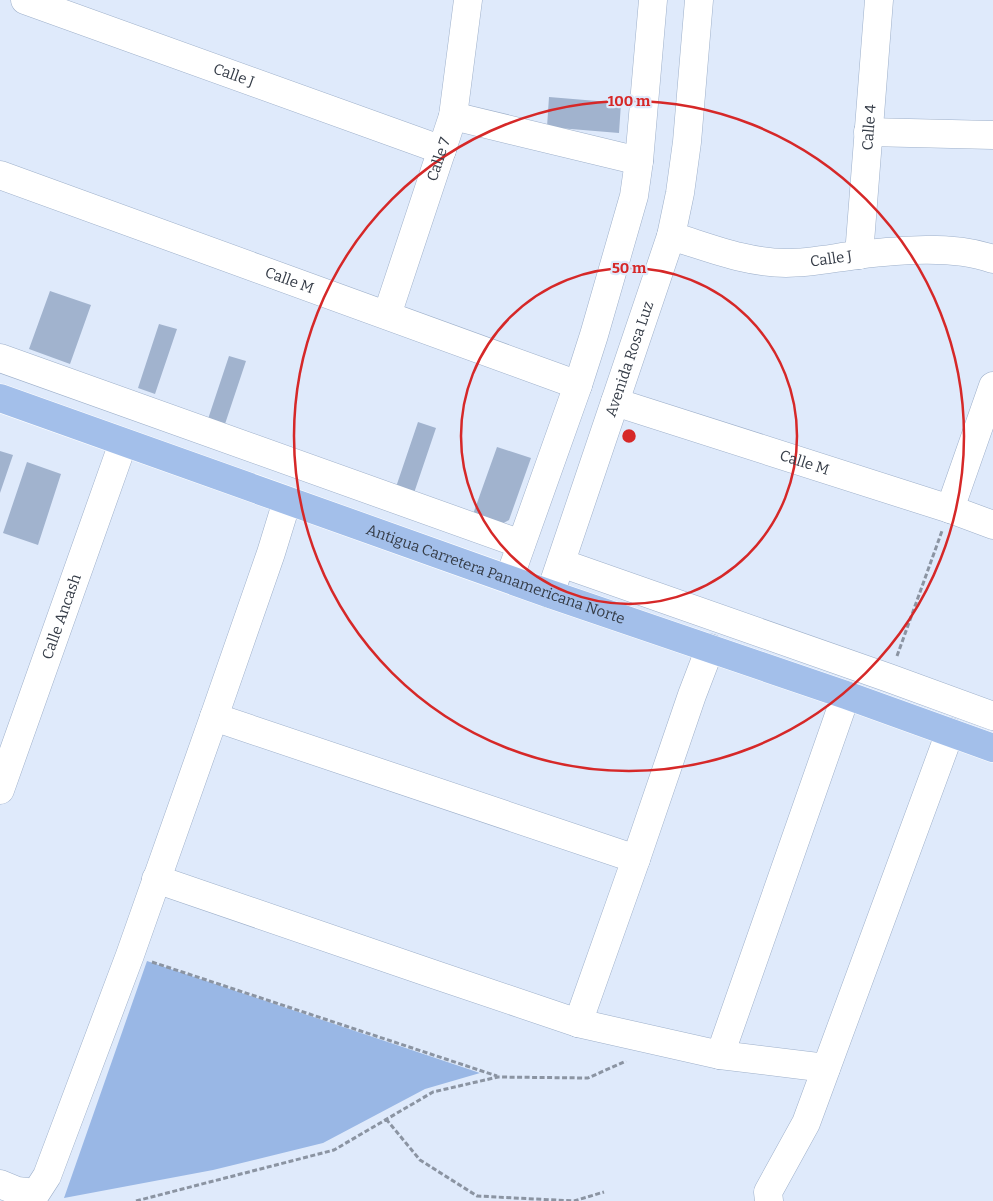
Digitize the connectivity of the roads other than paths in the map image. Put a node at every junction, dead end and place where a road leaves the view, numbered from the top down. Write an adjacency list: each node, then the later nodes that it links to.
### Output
1 (25, 0): 9 (street, Calle J)
2 (468, 0): 6 (street, Calle 7)
3 (653, 0): 10 (street)
4 (699, 0): 12 (street, Avenida Rosa Luz)
5 (879, 0): 7 (street, Calle 4)
6 (453, 116): 9 (street, Calle 7); 10 (street)
7 (868, 132): 8 (street); 13 (street, Calle 4)
8 (993, 135)
9 (442, 150): 15 (street, Calle 7)
10 (639, 161): 17 (street)
11 (0, 175): 15 (street, Calle M)
12 (671, 236): 13 (street, Calle J); 20 (street, Avenida Rosa Luz)
13 (858, 255): 14 (street, Calle J)
14 (993, 259)
15 (387, 315): 17 (street, Calle M)
16 (0, 358): 25 (street)
17 (578, 385): 25 (street)
18 (993, 386): 23 (street)
19 (0, 398): 21 (main road, Antigua Carretera Panamericana Norte)
20 (615, 402): 23 (street, Calle M); 26 (street, Avenida Rosa Luz)
21 (123, 443): 22 (main road, Antigua Carretera Panamericana Norte); 35 (street, Calle Ancash)
22 (287, 501): 27 (main road, Antigua Carretera Panamericana Norte); 32 (street)
23 (950, 509): 24 (street, Calle M)
24 (993, 525)
25 (522, 544): 27 (street)
26 (561, 563): 28 (street, Avenida Rosa Luz); 31 (street)
27 (509, 579): 28 (main road, Antigua Carretera Panamericana Norte)
28 (550, 594): 29 (main road, Antigua Carretera Panamericana Norte)
29 (710, 648): 30 (main road, Antigua Carretera Panamericana Norte); 36 (street)
30 (846, 695): 33 (main road, Antigua Carretera Panamericana Norte); 39 (street)
31 (993, 716)
32 (214, 717): 36 (street); 37 (street)
33 (950, 732): 34 (main road, Antigua Carretera Panamericana Norte); 40 (street)
34 (993, 748)
35 (0, 790)
36 (636, 859): 38 (street)
37 (156, 879): 38 (street); 41 (street)
38 (578, 1023): 39 (street)
39 (720, 1055): 40 (street)
40 (826, 1068): 42 (street)
41 (0, 1184)
42 (768, 1201)

